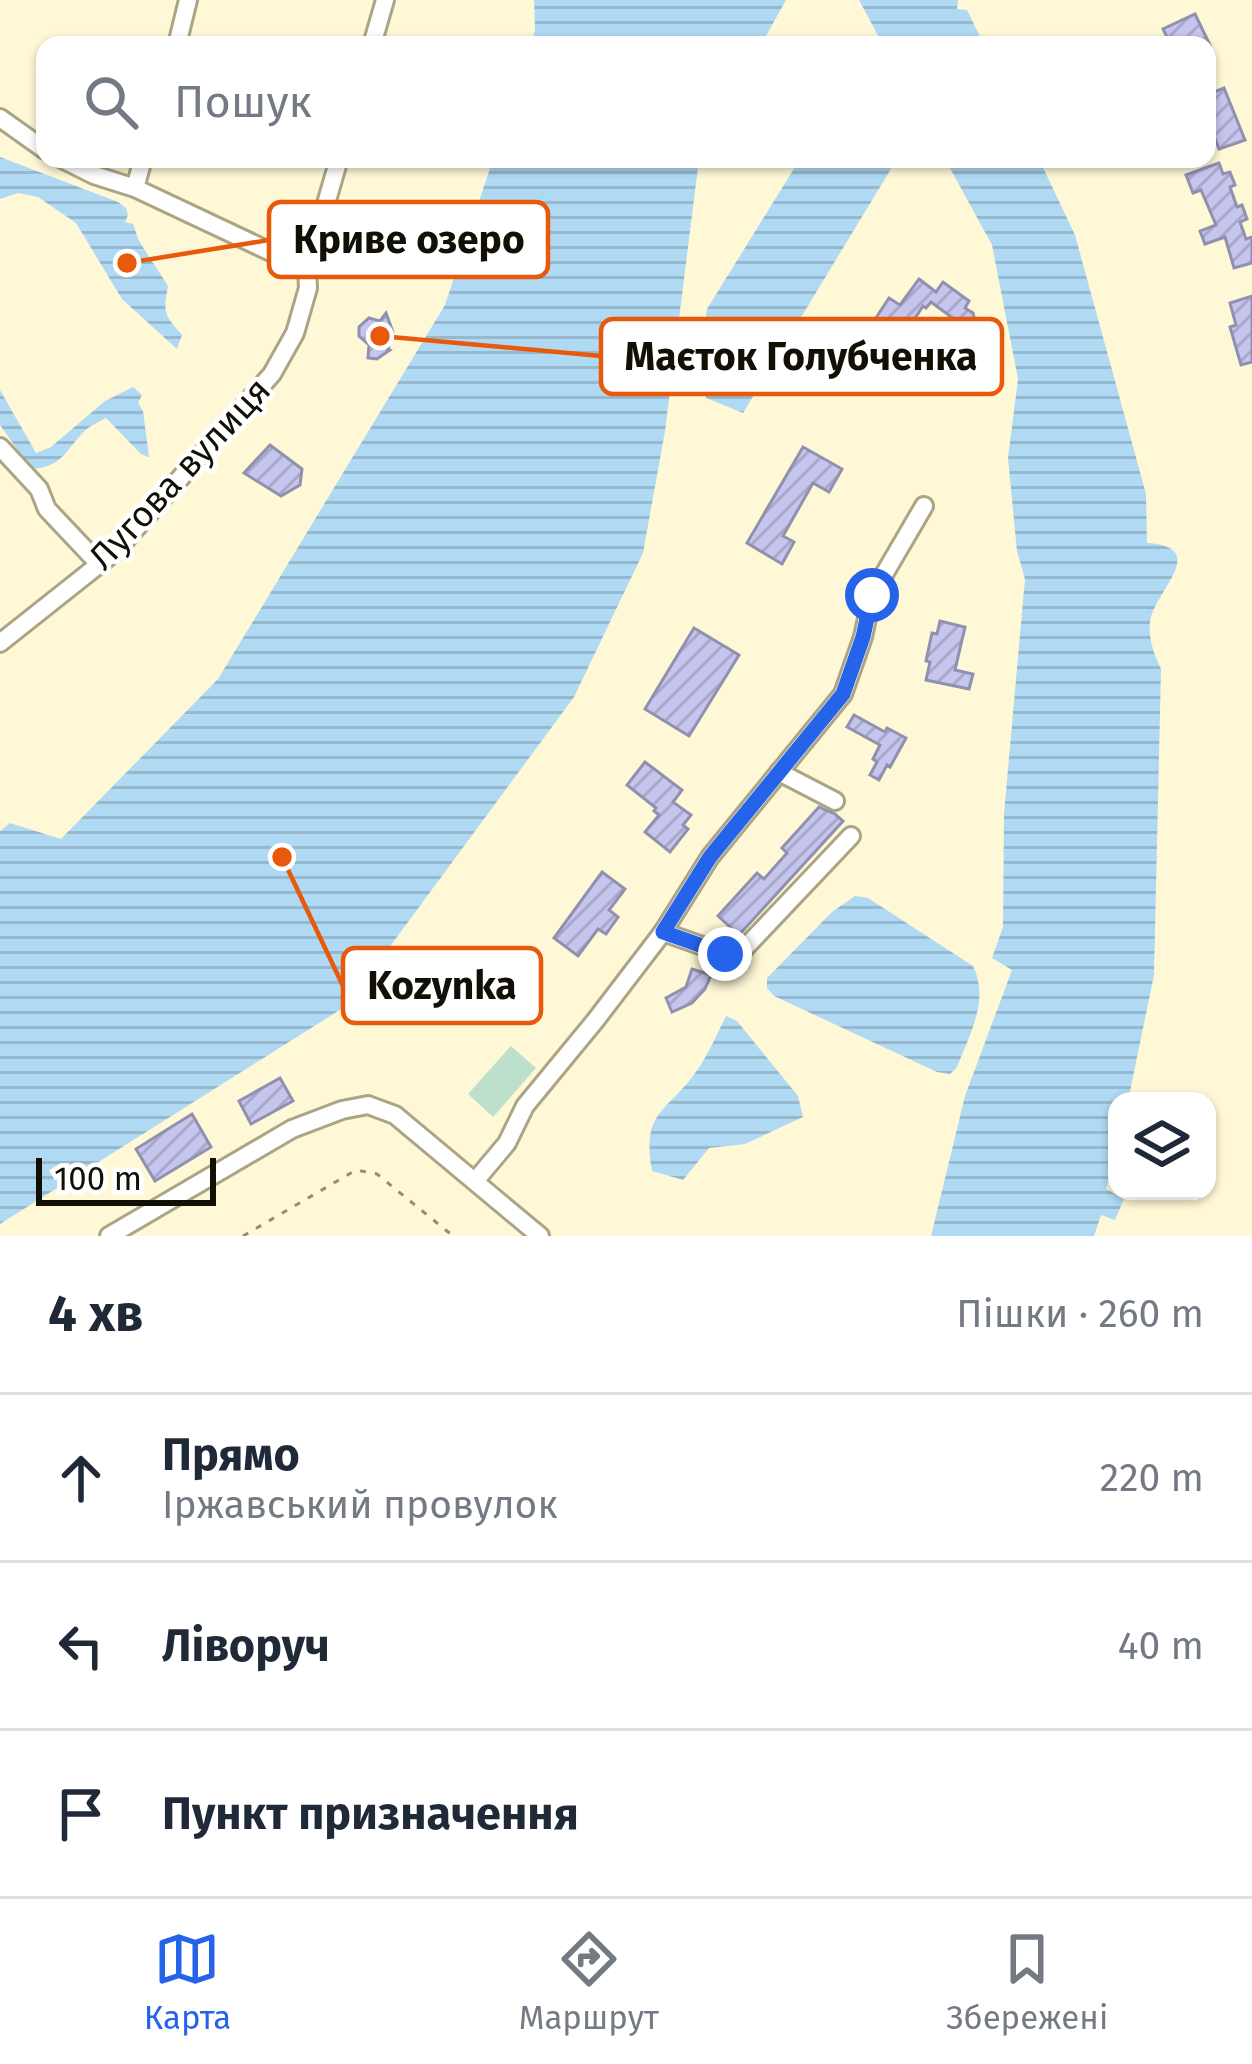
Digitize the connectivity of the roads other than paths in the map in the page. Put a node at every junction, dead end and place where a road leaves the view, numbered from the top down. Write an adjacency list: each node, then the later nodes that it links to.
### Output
1 (188, 0): 3 (street)
2 (386, 0): 4 (street)
3 (179, 36)
4 (375, 36)
5 (0, 118): 6 (street)
6 (36, 144)
7 (80, 168): 10 (street)
8 (141, 168): 10 (street)
9 (336, 168): 11 (street, Лугова вулиця)
10 (135, 188): 11 (street)
11 (307, 269): 14 (street, Лугова вулиця)
12 (0, 447): 14 (street)
13 (924, 506): 16 (street)
14 (98, 563): 15 (street, Лугова вулиця)
15 (0, 643)
16 (779, 772): 17 (street); 19 (street)
17 (835, 801)
18 (851, 836): 19 (street)
19 (663, 932): 20 (street)
20 (476, 1180): 21 (street); 22 (street)
21 (110, 1236)
22 (540, 1236)

